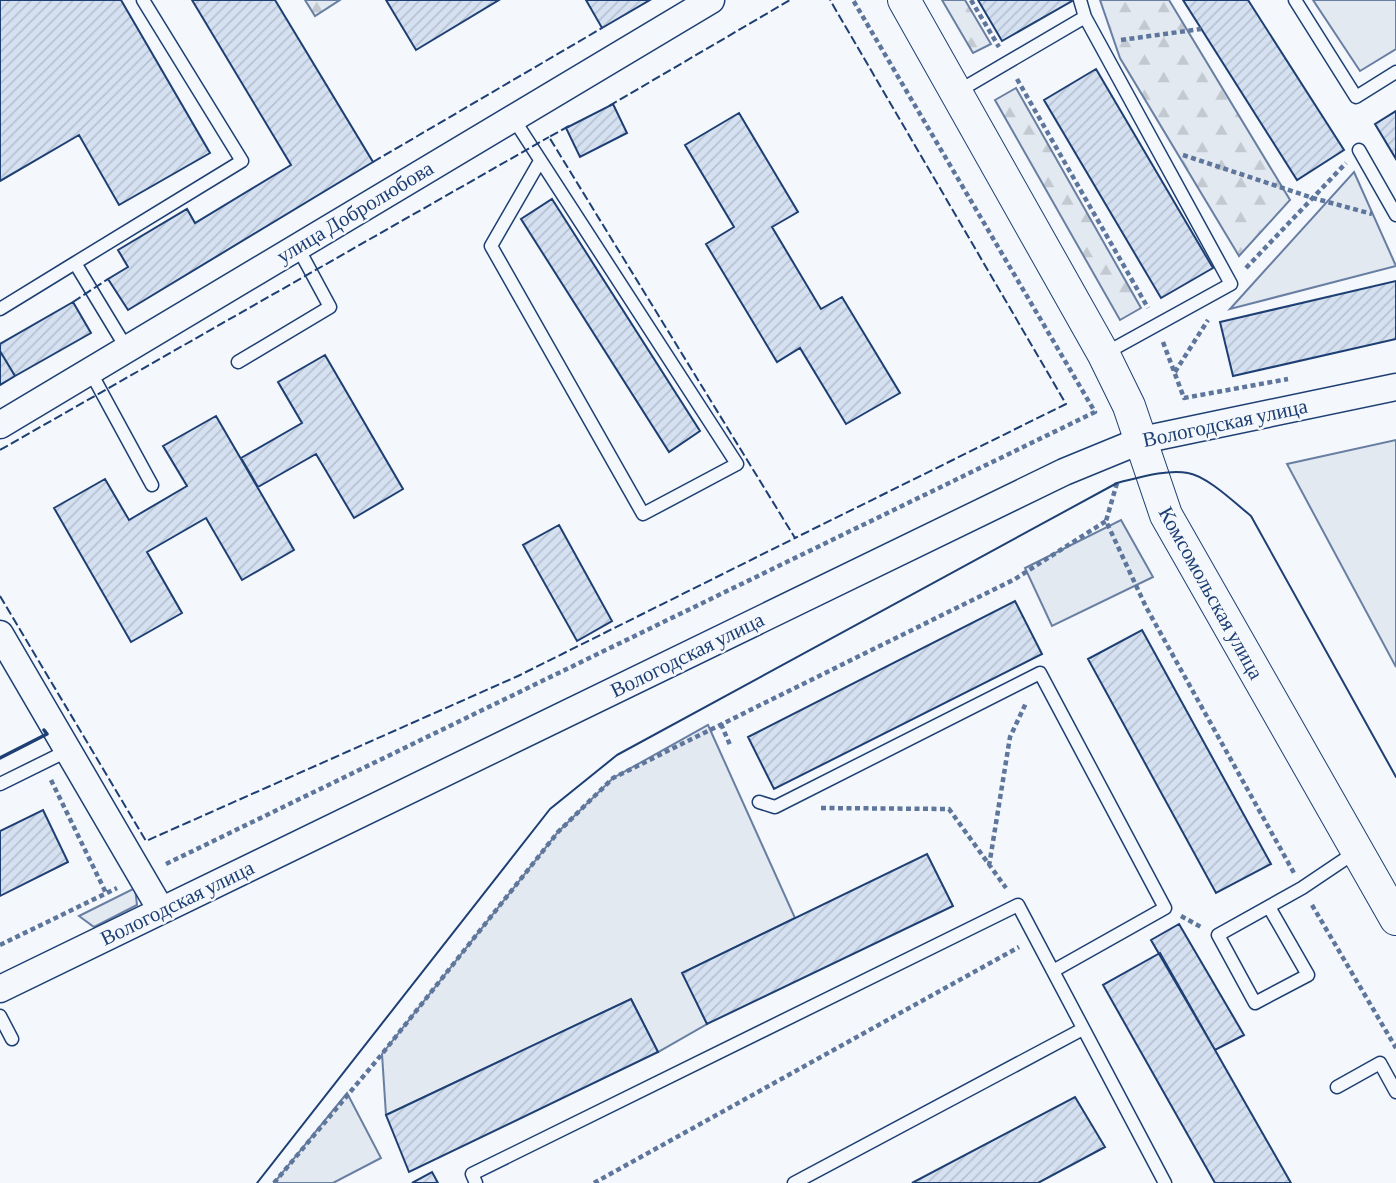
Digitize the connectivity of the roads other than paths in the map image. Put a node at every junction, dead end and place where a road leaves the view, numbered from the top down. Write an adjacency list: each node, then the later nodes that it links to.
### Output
1 (144, 0): 14 (lane)
2 (712, 0): 9 (street, улица Добролюбова)
3 (1080, 0): 6 (lane)
4 (1295, 0): 7 (lane)
5 (913, 10): 8 (street, Комсомольская улица)
6 (1085, 17): 8 (lane); 17 (lane)
7 (1396, 72)
8 (957, 92): 17 (street, Комсомольская улица)
9 (513, 118): 11 (lane); 13 (street, улица Добролюбова)
10 (1359, 150): 12 (lane)
11 (540, 161): 11 (lane)
12 (1390, 216)
13 (297, 246): 16 (street, улица Добролюбова); 18 (lane)
14 (75, 263): 15 (lane); 16 (lane)
15 (0, 309)
16 (127, 349): 19 (street, улица Добролюбова)
17 (1104, 355): 22 (street, Комсомольская улица)
18 (238, 362)
19 (90, 371): 21 (street, улица Добролюбова); 23 (lane)
20 (1396, 387): 22 (street, Вологодская улица)
21 (0, 425)
22 (1142, 440): 28 (street, Комсомольская улица); 30 (street, Вологодская улица)
23 (152, 485)
24 (0, 634): 25 (street)
25 (69, 750): 26 (lane); 30 (street)
26 (0, 784)
27 (759, 802): 32 (lane)
28 (1357, 851): 29 (lane); 31 (street, Комсомольская улица)
29 (1269, 908): 29 (lane)
30 (161, 910): 33 (street, Вологодская улица)
31 (1396, 919)
32 (1054, 971): 35 (lane); 39 (lane)
33 (0, 989)
34 (0, 1016): 36 (lane)
35 (1081, 1030): 40 (lane); 41 (lane)
36 (12, 1039)
37 (1337, 1087): 38 (lane)
38 (1396, 1092)
39 (476, 1183)
40 (794, 1183)
41 (1165, 1183)

